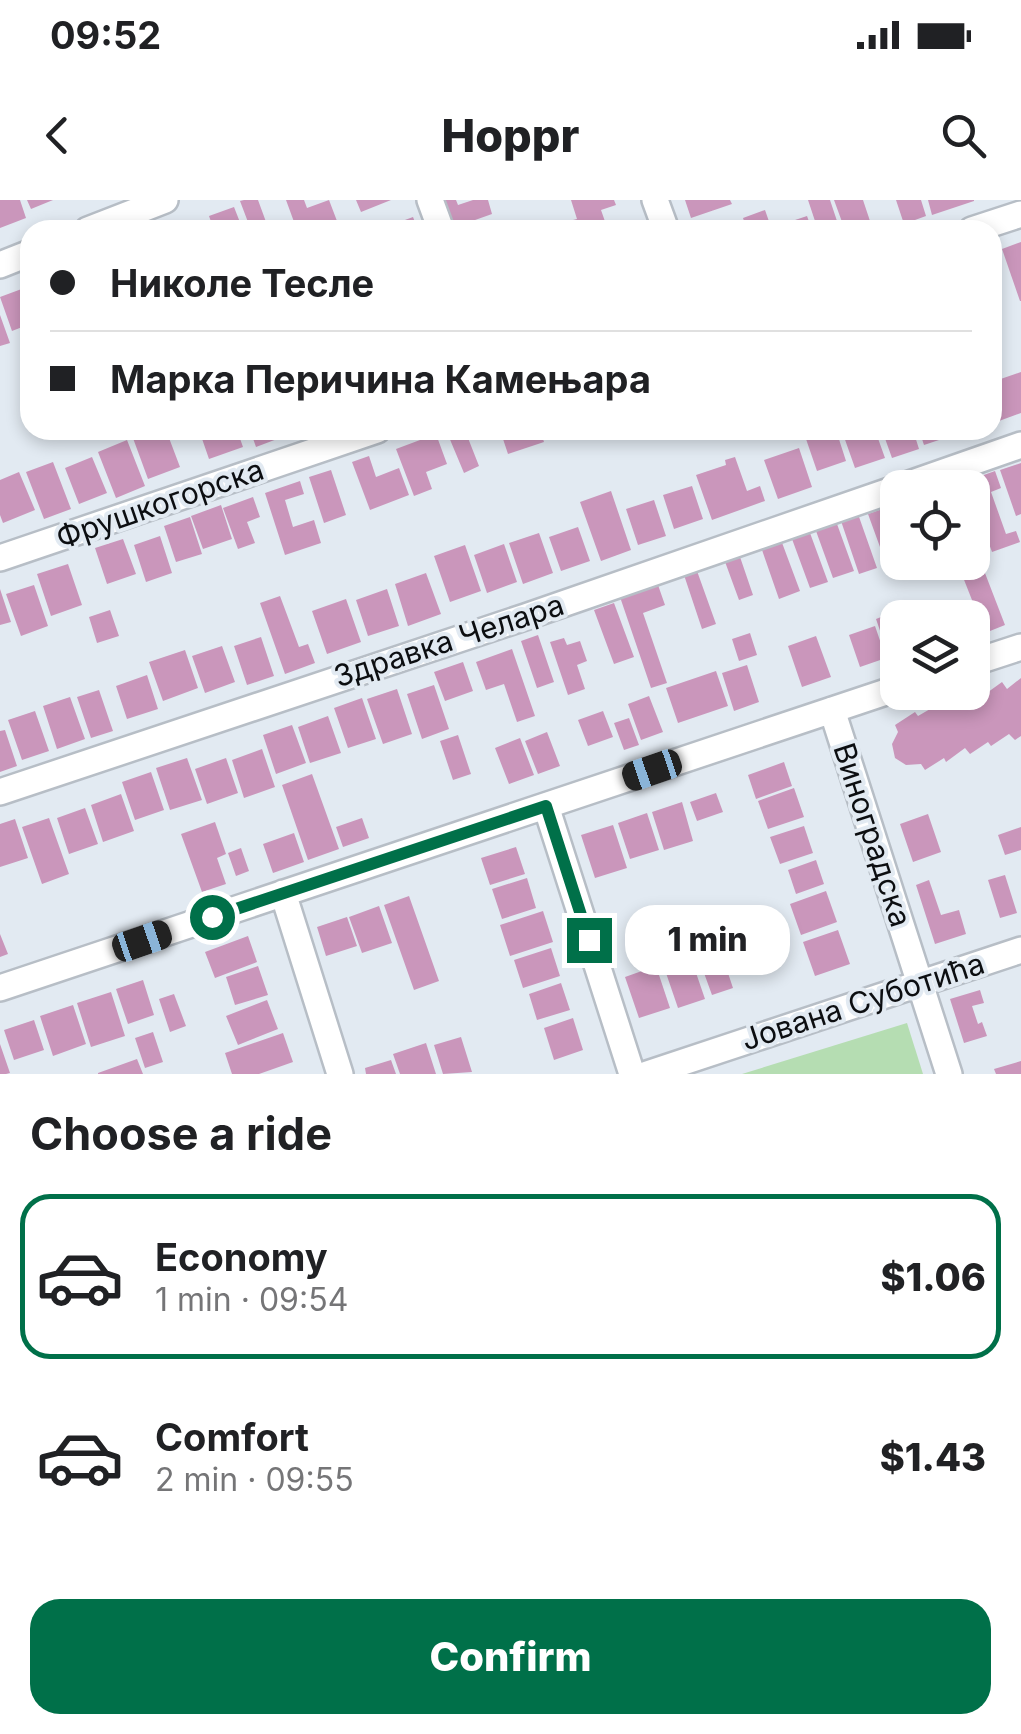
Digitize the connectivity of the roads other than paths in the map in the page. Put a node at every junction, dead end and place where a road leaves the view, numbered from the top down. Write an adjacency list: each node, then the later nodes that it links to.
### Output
1 (164, 200): 2 (street)
2 (113, 220)
3 (348, 440): 7 (street, Фрушкогорска)
4 (1021, 445): 5 (street, Здравка Челара)
5 (949, 470)
6 (880, 494): 12 (street, Здравка Челара)
7 (0, 558)
8 (1021, 647): 9 (street)
9 (990, 657)
10 (880, 694): 11 (street)
11 (832, 710): 13 (street); 16 (street, Виноградска)
12 (0, 792)
13 (546, 806): 14 (street); 19 (street)
14 (283, 893): 17 (street); 18 (street)
15 (1021, 950): 16 (street, Јована Суботића)
16 (920, 983): 20 (street, Јована Суботића); 21 (street, Виноградска)
17 (0, 988)
18 (340, 1074)
19 (632, 1074)
20 (647, 1074)
21 (949, 1074)

